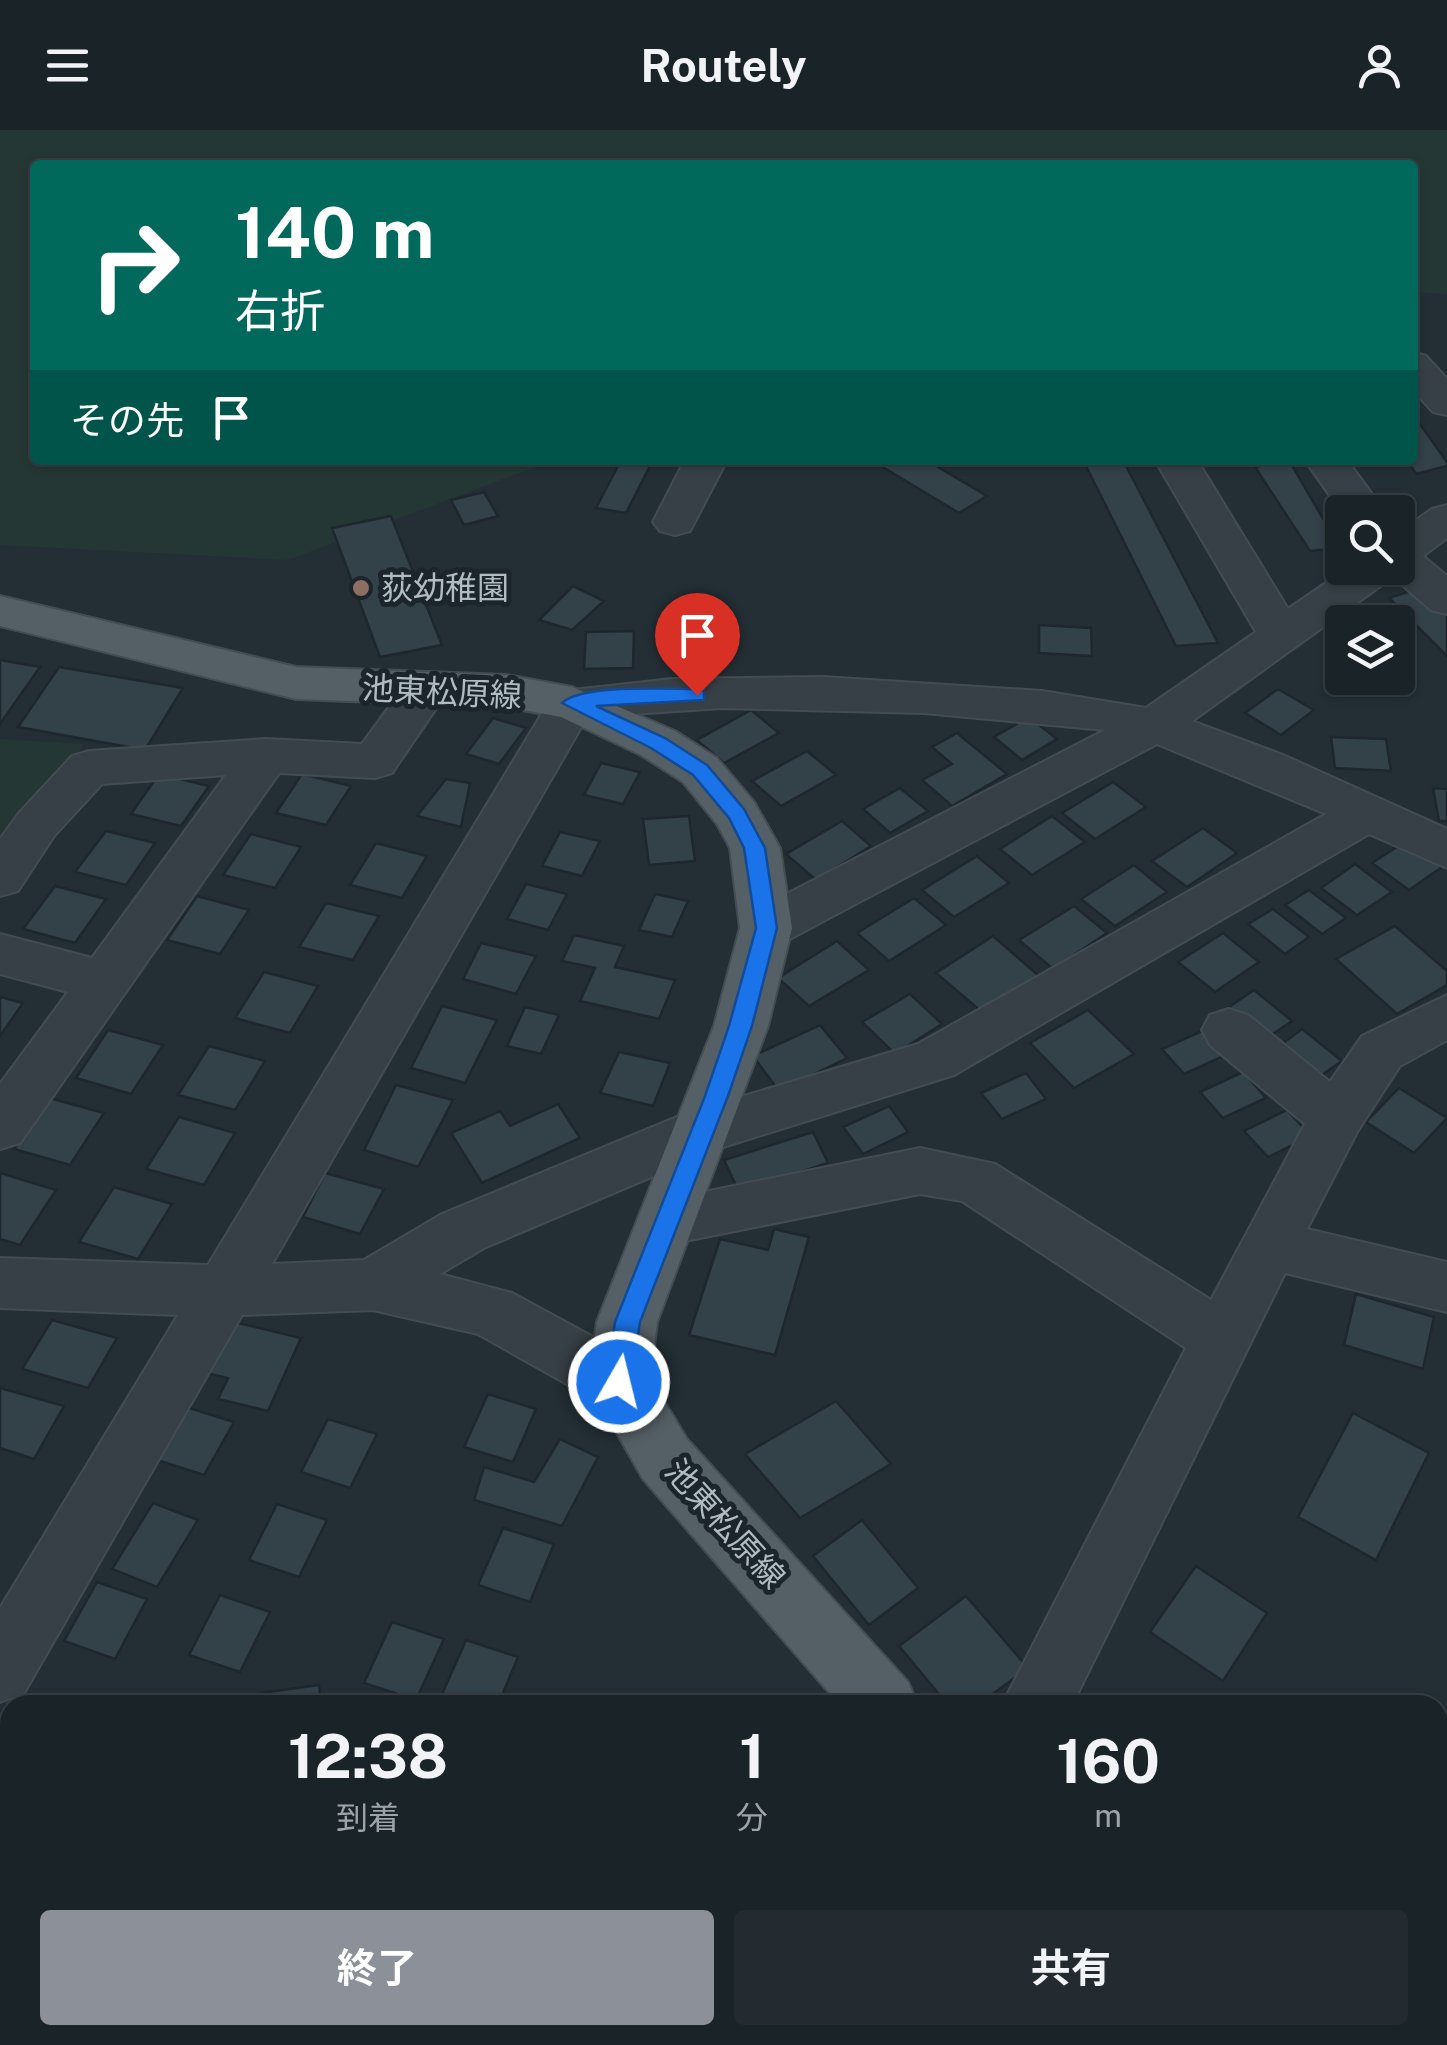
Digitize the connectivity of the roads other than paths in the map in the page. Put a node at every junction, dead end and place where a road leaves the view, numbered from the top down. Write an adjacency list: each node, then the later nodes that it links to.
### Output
1 (1418, 371): 2 (street)
2 (1447, 403)
3 (704, 465): 8 (street)
4 (1179, 465): 14 (street)
5 (1330, 465): 6 (street)
6 (1352, 495)
7 (1447, 518): 9 (street)
8 (675, 522)
9 (1415, 543)
10 (1415, 571): 12 (street)
11 (1354, 585): 14 (street)
12 (1447, 600)
13 (0, 611): 15 (main road, 池東松原線)
14 (1281, 636): 17 (street)
15 (426, 688): 16 (main road, 池東松原線); 18 (street)
16 (572, 703): 17 (street); 22 (main road, 池東松原線); 35 (street)
17 (1153, 726): 19 (street); 22 (street)
18 (266, 756): 21 (street); 24 (street)
19 (1366, 812): 20 (street); 29 (street)
20 (1447, 850)
21 (0, 878)
22 (766, 928): 29 (main road, 池東松原線)
23 (0, 954): 24 (street)
24 (103, 982): 28 (street)
25 (1447, 1016): 27 (street)
26 (1229, 1030): 27 (street)
27 (1336, 1118): 31 (street)
28 (0, 1127)
29 (704, 1130): 30 (main road, 池東松原線); 33 (street)
30 (670, 1220): 36 (street); 37 (main road, 池東松原線)
31 (1270, 1245): 34 (street); 36 (street)
32 (0, 1283): 35 (street)
33 (373, 1286): 35 (street); 37 (street)
34 (1447, 1287)
35 (222, 1292): 38 (street)
36 (1222, 1339): 40 (street)
37 (619, 1382): 39 (main road, 池東松原線)
38 (0, 1670)
39 (875, 1695)
40 (1041, 1695)

